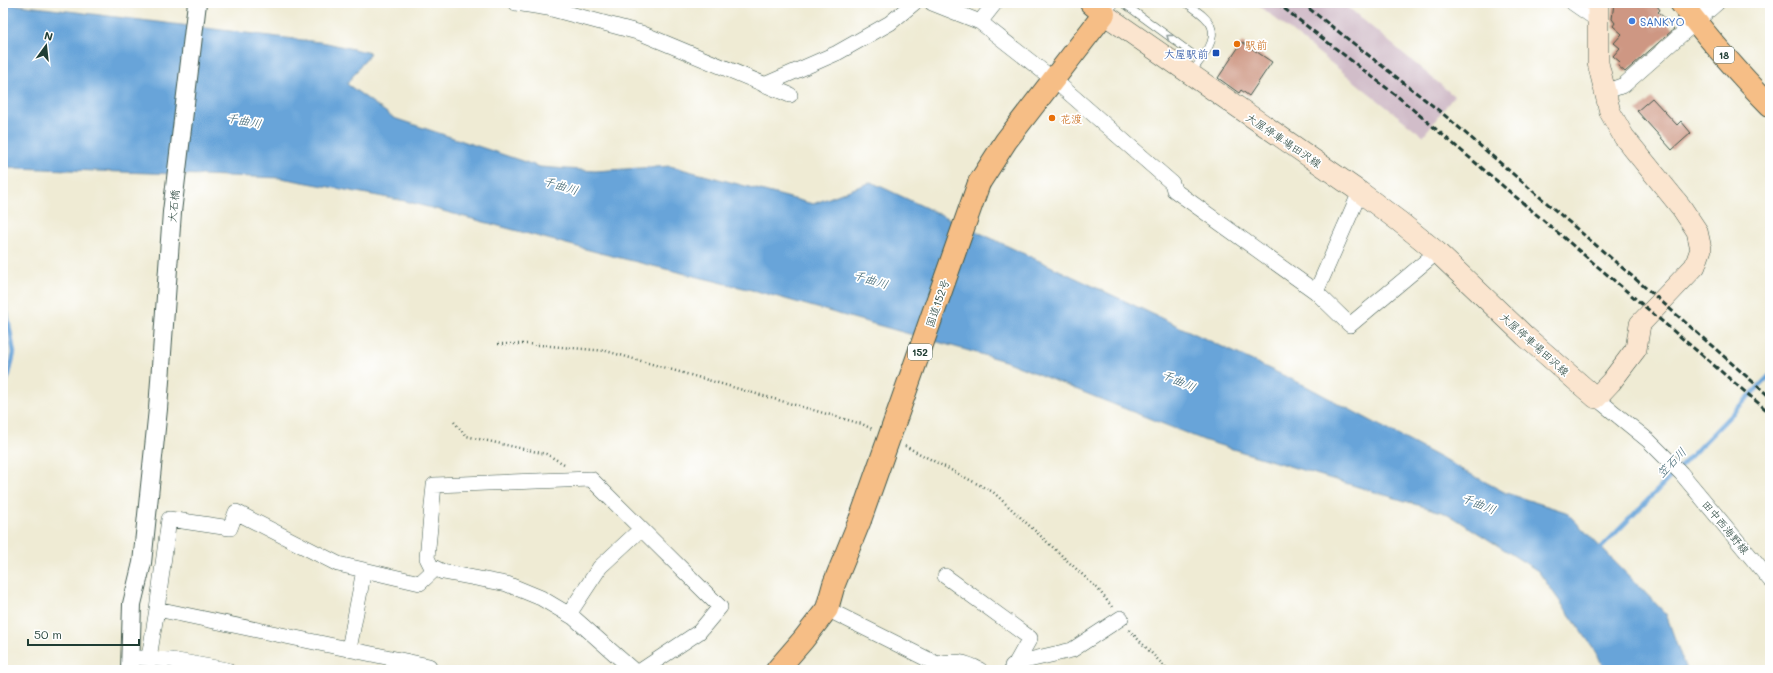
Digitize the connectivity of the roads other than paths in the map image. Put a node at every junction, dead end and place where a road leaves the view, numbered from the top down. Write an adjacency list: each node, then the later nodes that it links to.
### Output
1 (197, 3): 35 (street, 大石橋)
2 (516, 3): 17 (street)
3 (914, 3): 17 (street)
4 (932, 3): 14 (street)
5 (995, 3): 14 (street)
6 (1123, 3): 15 (lane, one-way to 6)
7 (1186, 3): 15 (lane)
8 (1573, 3): 12 (street)
9 (1681, 3): 13 (highway, 18)
10 (1717, 3): 13 (street)
11 (1104, 7): 15 (main road, 大屋停車場田沢線); 16 (highway, 国道152号 / 152)
12 (1598, 12): 18 (main road)
13 (1695, 21): 18 (street); 20 (highway, 18)
14 (980, 22): 16 (street)
15 (1195, 68): 21 (main road, 大屋停車場田沢線)
16 (1054, 80): 23 (street); 31 (highway, 国道152号 / 152, bridge)
17 (764, 85): 19 (street)
18 (1605, 92): 24 (main road)
19 (790, 96)
20 (1770, 105)
21 (1360, 192): 22 (main road, 大屋停車場田沢線); 23 (street)
22 (1437, 252): 23 (street); 24 (main road, 大屋停車場田沢線)
23 (1316, 292)
24 (1596, 398): 29 (street, 田中西海野線)
25 (641, 529): 26 (street); 32 (street); 41 (street)
26 (435, 569): 27 (street); 32 (street)
27 (364, 570): 30 (street); 34 (street)
28 (945, 576): 37 (street)
29 (1770, 580)
30 (157, 609): 34 (street); 35 (street)
31 (827, 609): 36 (street); 42 (highway, 国道152号 / 152)
32 (569, 614): 40 (street)
33 (1121, 618): 37 (street)
34 (349, 649): 39 (street)
35 (137, 662): 38 (street)
36 (935, 667): 43 (street)
37 (1012, 667)
38 (226, 670)
39 (428, 670)
40 (633, 670)
41 (642, 670)
42 (777, 670)
43 (980, 670)

